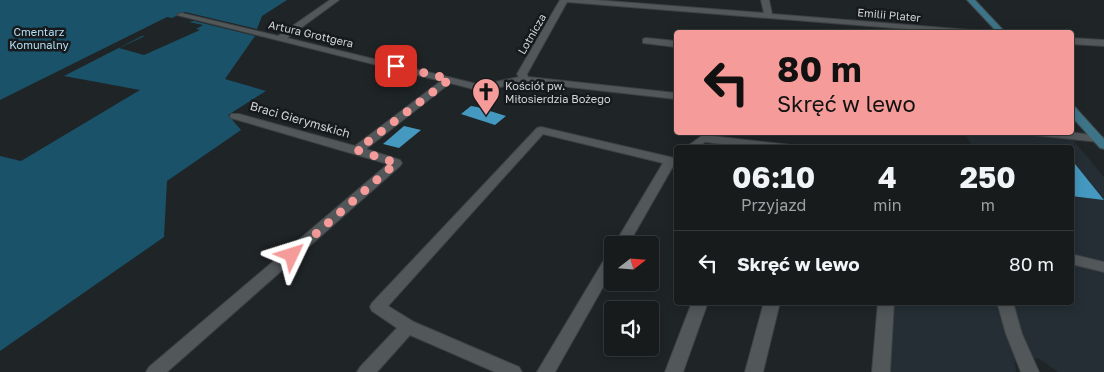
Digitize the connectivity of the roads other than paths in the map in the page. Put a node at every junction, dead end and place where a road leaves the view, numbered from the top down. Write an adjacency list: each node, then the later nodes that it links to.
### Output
1 (334, 0): 9 (street)
2 (566, 0): 6 (street, Emilii Plater); 15 (street, Lotnicza)
3 (765, 0): 6 (street)
4 (971, 0): 8 (main road)
5 (181, 15): 9 (street, Artura Grottgera)
6 (768, 16): 7 (street, Emilii Plater)
7 (945, 30)
8 (999, 30)
9 (280, 38): 14 (street, Artura Grottgera)
10 (646, 41): 13 (street)
11 (1074, 41): 12 (street)
12 (1104, 43)
13 (674, 44)
14 (450, 79): 15 (street, Artura Grottgera); 23 (street)
15 (524, 79): 16 (street, Artura Grottgera)
16 (674, 96)
17 (1074, 113): 20 (main road)
18 (236, 116): 23 (street, Braci Gierymskich)
19 (1053, 135): 20 (street)
20 (1101, 142)
21 (694, 145): 22 (street)
22 (756, 145)
23 (357, 150): 34 (street, Braci Gierymskich)
24 (673, 159): 25 (street); 33 (street)
25 (626, 236)
26 (1074, 260): 27 (street)
27 (1104, 267)
28 (604, 273): 37 (street)
29 (699, 305): 38 (street)
30 (771, 305): 39 (street)
31 (886, 305): 40 (street)
32 (1006, 305): 41 (street)
33 (408, 327): 35 (street); 36 (street)
34 (155, 372)
35 (366, 372)
36 (513, 372)
37 (546, 372)
38 (674, 372)
39 (754, 372)
40 (881, 372)
41 (1030, 372)

